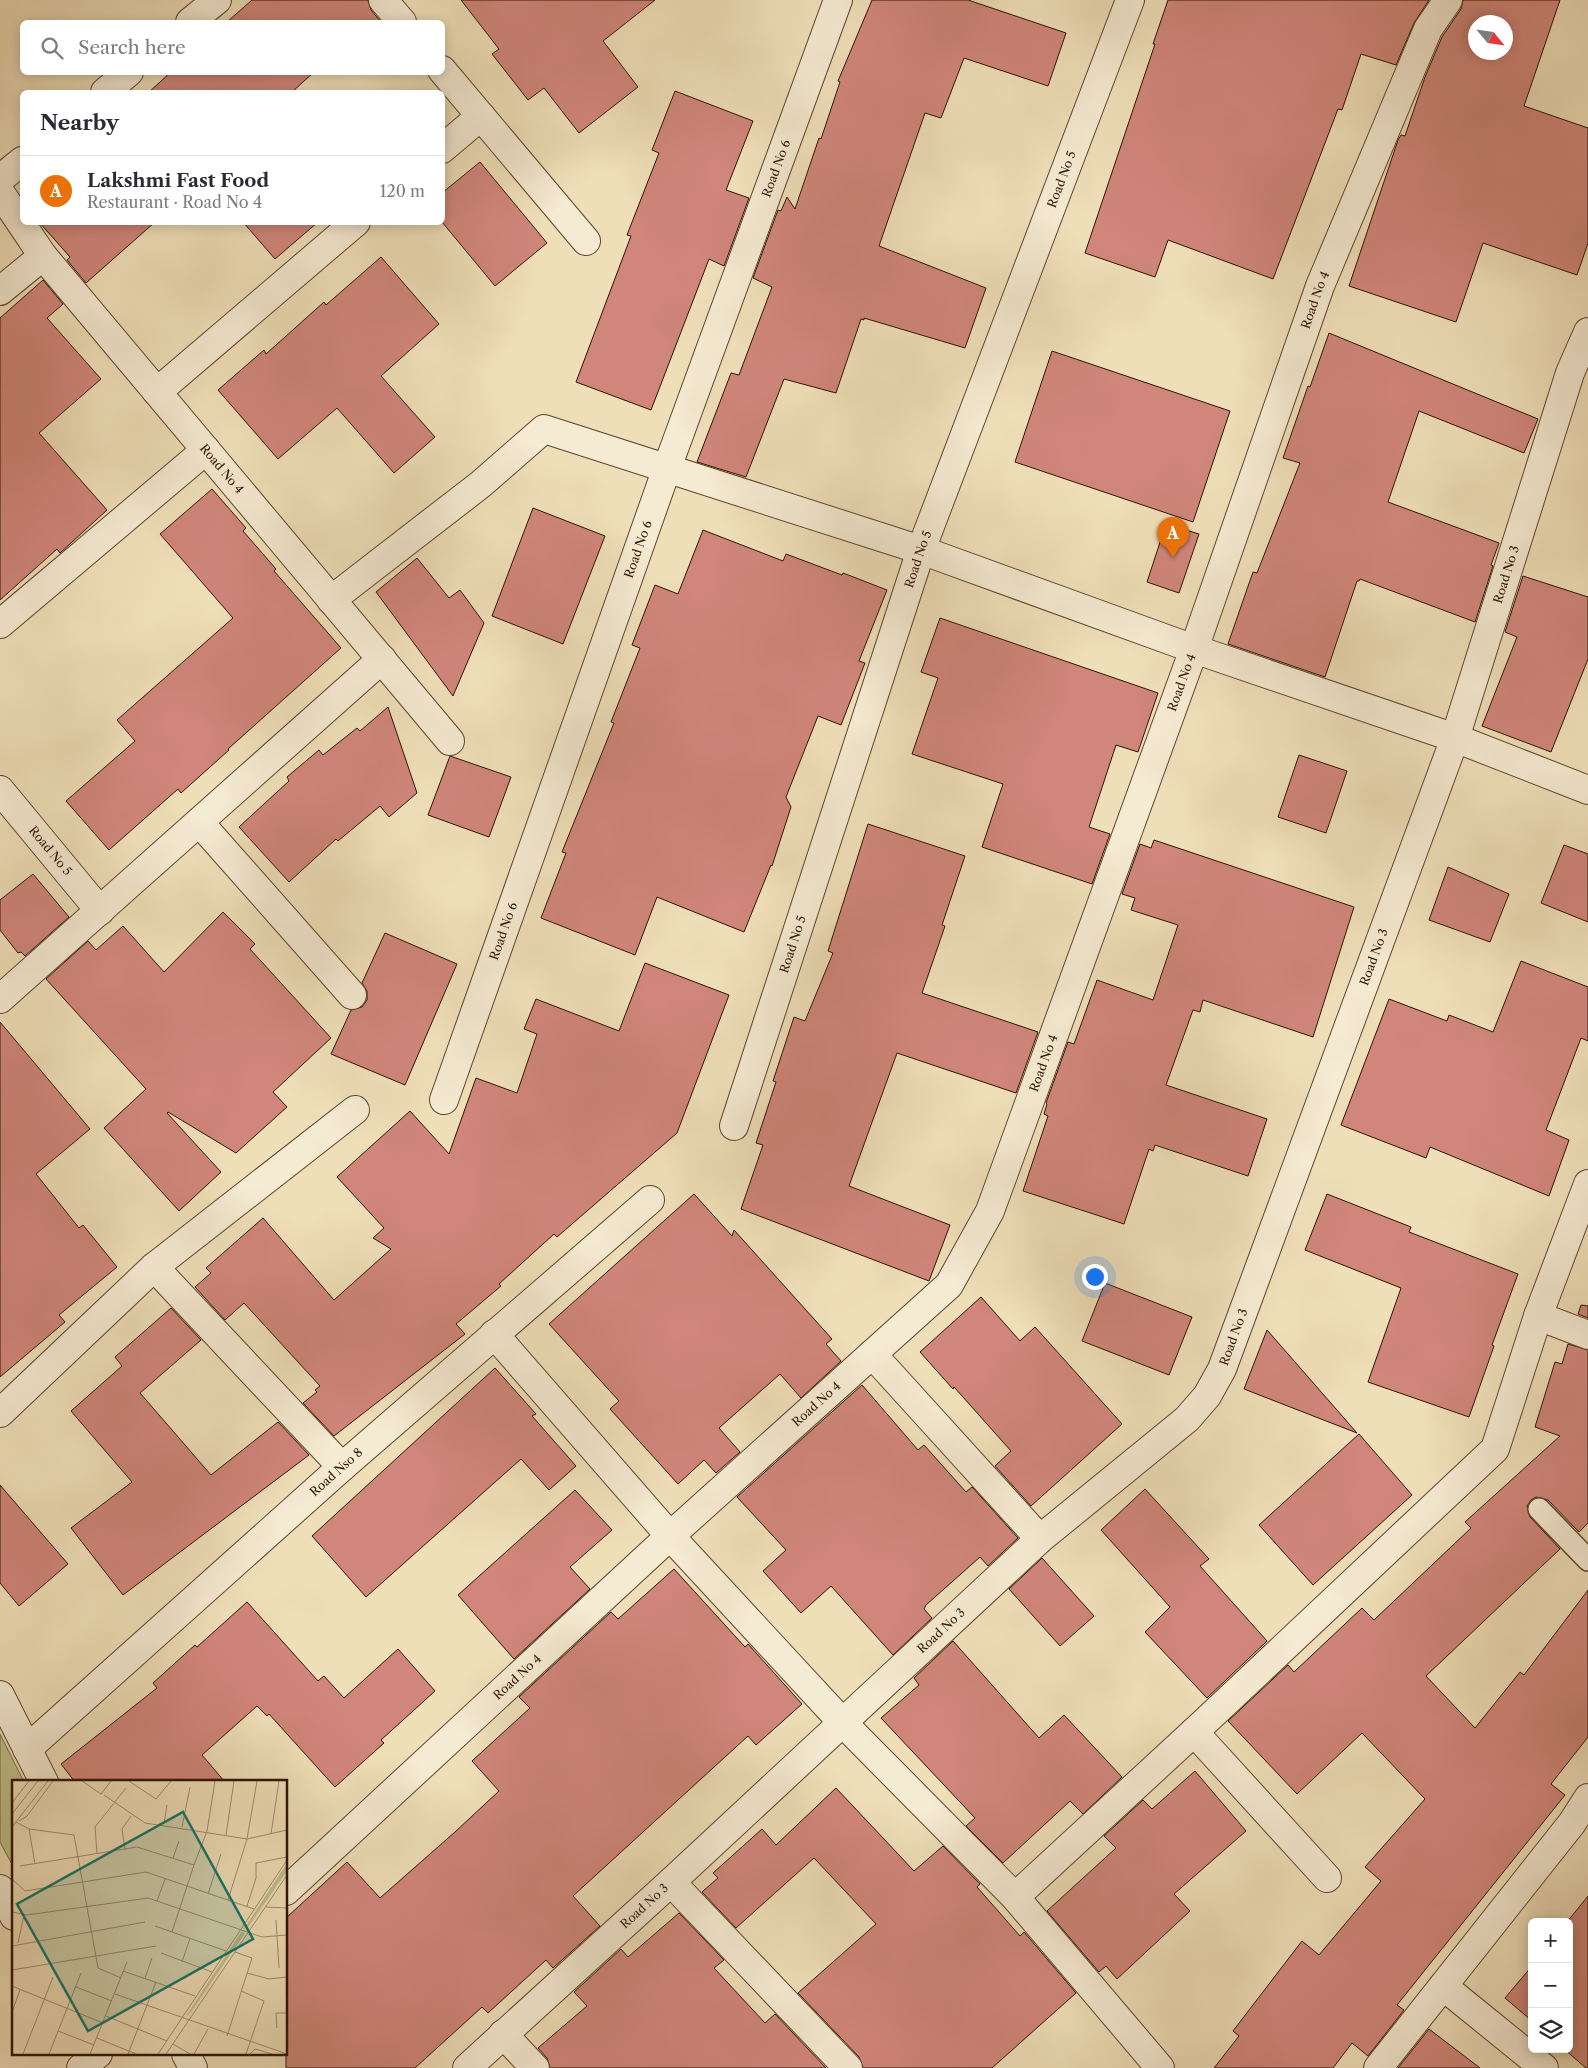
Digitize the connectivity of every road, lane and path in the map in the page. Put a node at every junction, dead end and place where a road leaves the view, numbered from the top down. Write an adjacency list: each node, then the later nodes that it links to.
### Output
1 (217, 0): 6 (street)
2 (383, 0): 7 (street)
3 (838, 0): 25 (street, Road No 6)
4 (1130, 0): 26 (street, Road No 5)
5 (1442, 2): 29 (street, Road No 4)
6 (192, 20)
7 (400, 20)
8 (445, 74): 11 (street)
9 (126, 75): 10 (street)
10 (108, 90)
11 (481, 116): 12 (street); 19 (street)
12 (445, 146)
13 (20, 163): 14 (street)
14 (0, 179)
15 (0, 192): 16 (street, Road No 4)
16 (20, 222)
17 (22, 225): 20 (street, Road No 4)
18 (352, 225): 23 (street)
19 (586, 241)
20 (43, 256): 21 (street); 23 (street, Road No 4)
21 (0, 292)
22 (1588, 332): 31 (street, Road No 3)
23 (157, 392): 24 (street, Road No 4)
24 (206, 450): 27 (street, Road No 4); 28 (street)
25 (667, 468): 26 (street); 27 (street); 39 (street, Road No 6)
26 (921, 550): 29 (street); 41 (street, Road No 5)
27 (331, 600): 30 (street, Road No 4)
28 (0, 624)
29 (1194, 649): 31 (street); 48 (street, Road No 4)
30 (382, 659): 32 (street, Road No 4); 35 (street)
31 (1455, 738): 34 (street); 53 (street, Road No 3)
32 (450, 741)
33 (0, 790): 36 (street, Road No 5)
34 (1588, 790)
35 (199, 822): 36 (street); 37 (street)
36 (100, 911): 38 (street)
37 (352, 995)
38 (0, 1000)
39 (444, 1100)
40 (355, 1110): 44 (street)
41 (734, 1126)
42 (1588, 1184): 45 (street)
43 (650, 1200): 46 (street, Road Nso 8)
44 (154, 1267): 49 (street); 50 (street)
45 (1538, 1316): 47 (street); 57 (street)
46 (494, 1334): 50 (street, Road Nso 8); 52 (street)
47 (1588, 1335)
48 (872, 1354): 52 (street, Road No 4); 53 (street)
49 (0, 1413)
50 (342, 1467): 58 (street, Road Nso 8)
51 (1539, 1509): 54 (lane)
52 (670, 1536): 56 (street); 65 (street, Road No 4)
53 (1040, 1539): 56 (street, Road No 3)
54 (1588, 1560)
55 (0, 1695): 58 (street)
56 (842, 1722): 63 (street, Road No 3); 66 (street)
57 (1194, 1732): 62 (street); 66 (street)
58 (27, 1749): 59 (street)
59 (43, 1780)
60 (1588, 1798): 61 (street)
61 (1580, 1830): 68 (street)
62 (1327, 1878)
63 (671, 1882): 69 (street, Road No 3); 74 (street)
64 (0, 1889): 67 (street)
65 (288, 1889)
66 (1015, 1897): 75 (street)
67 (12, 1912)
68 (1443, 1986): 76 (street); 77 (street)
69 (503, 2034): 72 (street, Road No 3); 73 (street)
70 (187, 2056): 71 (street)
71 (193, 2068)
72 (467, 2068)
73 (535, 2068)
74 (848, 2068)
75 (1160, 2068)
76 (1378, 2068)
77 (1544, 2068)

